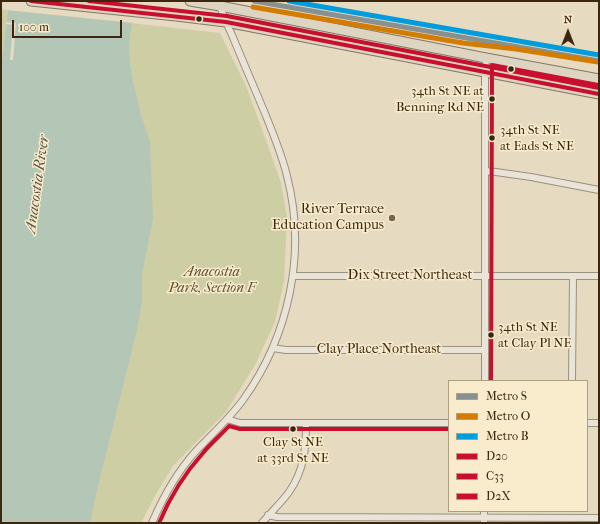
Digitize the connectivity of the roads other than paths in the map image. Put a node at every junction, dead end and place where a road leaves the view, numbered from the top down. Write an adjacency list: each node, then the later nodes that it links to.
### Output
1 (31, 1): 4 (main road)
2 (190, 1): 3 (main road)
3 (219, 3): 4 (street); 5 (main road)
4 (226, 22): 6 (main road); 11 (street)
5 (486, 58): 6 (street); 7 (main road)
6 (485, 72): 8 (main road); 9 (street)
7 (599, 79)
8 (599, 94)
9 (485, 171): 10 (street); 12 (street)
10 (599, 190)
11 (293, 276): 12 (street, Dix Street Northeast); 15 (street)
12 (485, 276): 13 (street, Dix Street Northeast); 16 (street)
13 (573, 276): 14 (street, Dix Street Northeast); 18 (street)
14 (599, 276)
15 (273, 348): 16 (street, Clay Place Northeast); 19 (street)
16 (484, 350): 17 (street)
17 (484, 380)
18 (572, 380)
19 (227, 419): 20 (street); 27 (street)
20 (306, 423): 21 (street); 24 (street)
21 (448, 423)
22 (588, 423): 23 (street)
23 (599, 423)
24 (268, 515): 25 (street); 28 (street)
25 (484, 517): 26 (street)
26 (599, 518)
27 (152, 523)
28 (262, 523)

